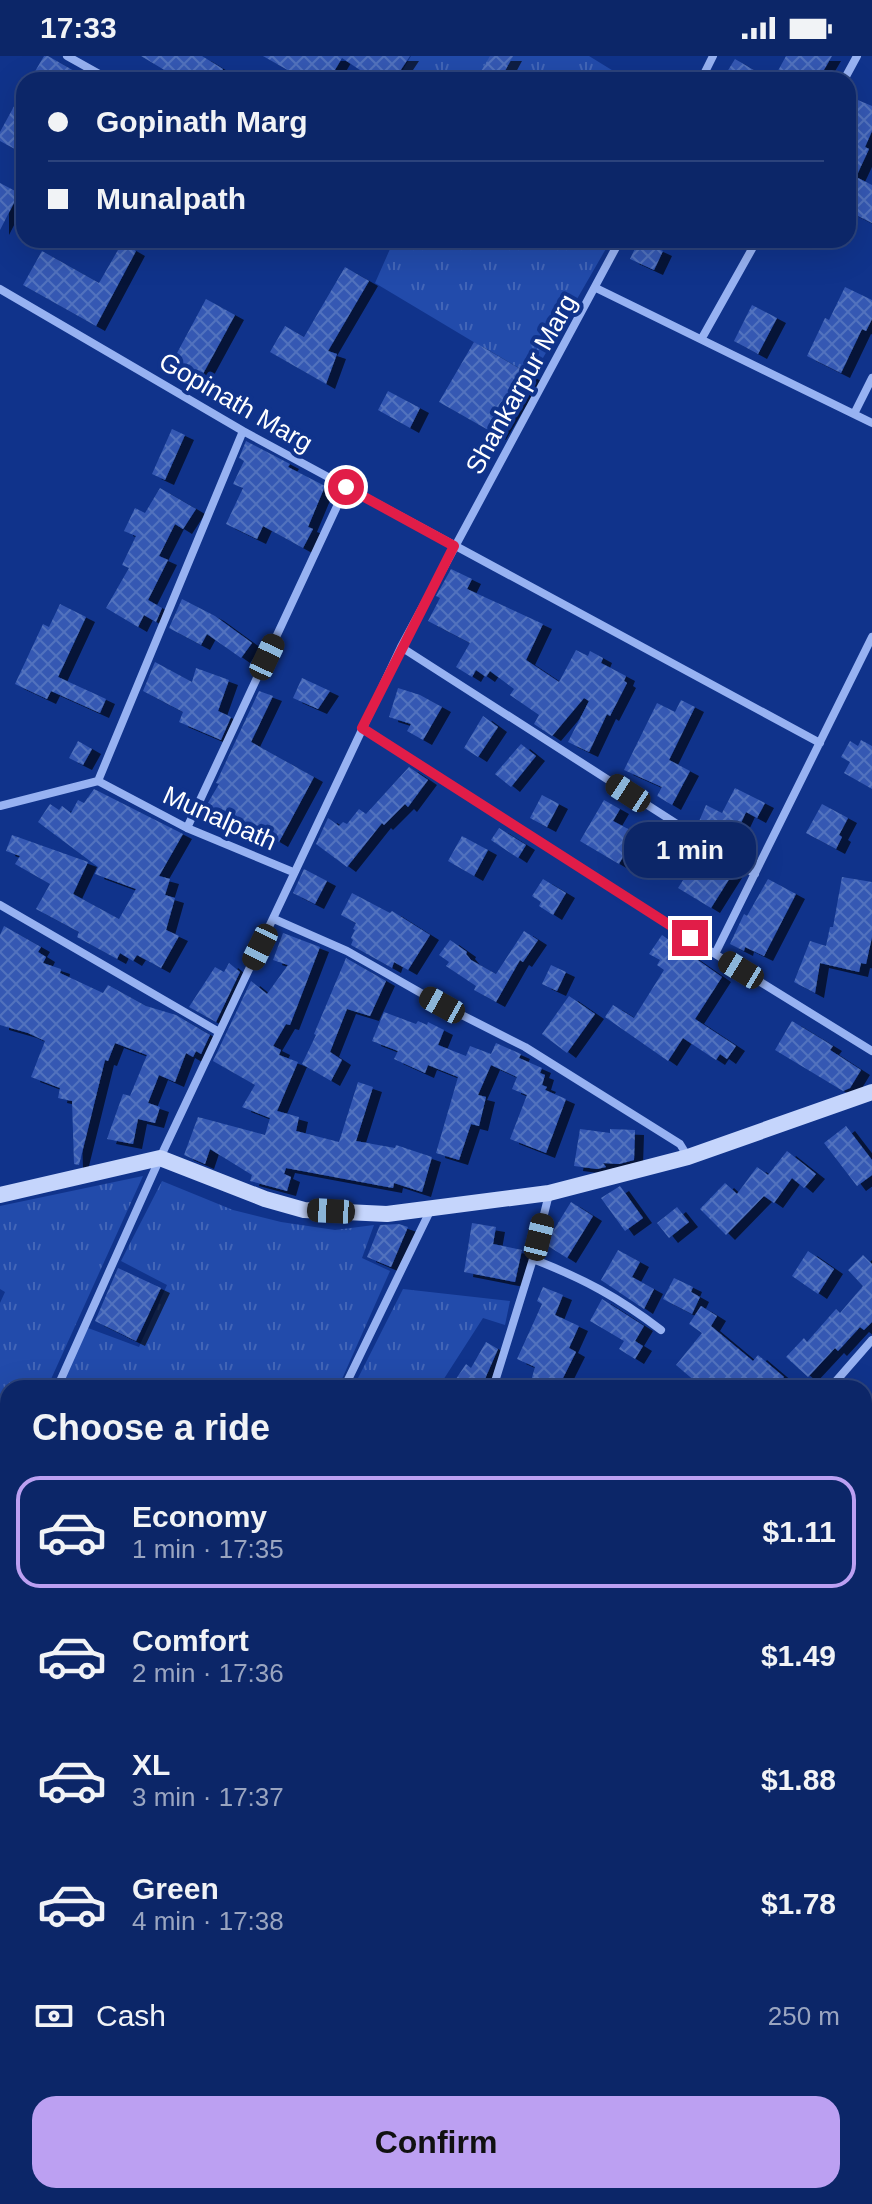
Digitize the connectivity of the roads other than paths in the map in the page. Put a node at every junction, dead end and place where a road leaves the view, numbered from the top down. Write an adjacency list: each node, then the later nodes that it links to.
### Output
1 (67, 56): 2 (street)
2 (96, 72)
3 (616, 248): 5 (street, Shankarpur Marg)
4 (753, 248): 7 (street)
5 (596, 288): 7 (street); 13 (street, Shankarpur Marg)
6 (0, 289): 11 (street, Gopinath Marg)
7 (702, 338): 9 (street)
8 (872, 378): 9 (street)
9 (854, 414): 10 (street)
10 (872, 423)
11 (243, 431): 12 (street, Gopinath Marg); 18 (street)
12 (346, 487): 13 (street, Gopinath Marg); 20 (street)
13 (454, 546): 15 (street, Shankarpur Marg); 17 (street, Gopinath Marg)
14 (872, 637): 17 (street)
15 (401, 647): 16 (street, Munalpath); 22 (street)
16 (362, 728): 21 (street, Munalpath); 25 (street)
17 (820, 743): 22 (street)
18 (98, 781): 19 (street); 20 (street, Munalpath)
19 (0, 806)
20 (187, 828): 21 (street, Munalpath)
21 (293, 872): 24 (street)
22 (755, 874): 25 (street)
23 (0, 905): 26 (street)
24 (274, 919): 26 (street); 29 (street)
25 (715, 954): 27 (street)
26 (219, 1032): 30 (street)
27 (872, 1051)
28 (872, 1092): 29 (street)
29 (688, 1157): 31 (street)
30 (160, 1158): 32 (street); 33 (street); 37 (street)
31 (549, 1193): 33 (street); 34 (street)
32 (0, 1195)
33 (432, 1208): 38 (street)
34 (533, 1259): 35 (street); 39 (street)
35 (661, 1330)
36 (872, 1340): 40 (street)
37 (61, 1380)
38 (348, 1380)
39 (495, 1380)
40 (837, 1380)

